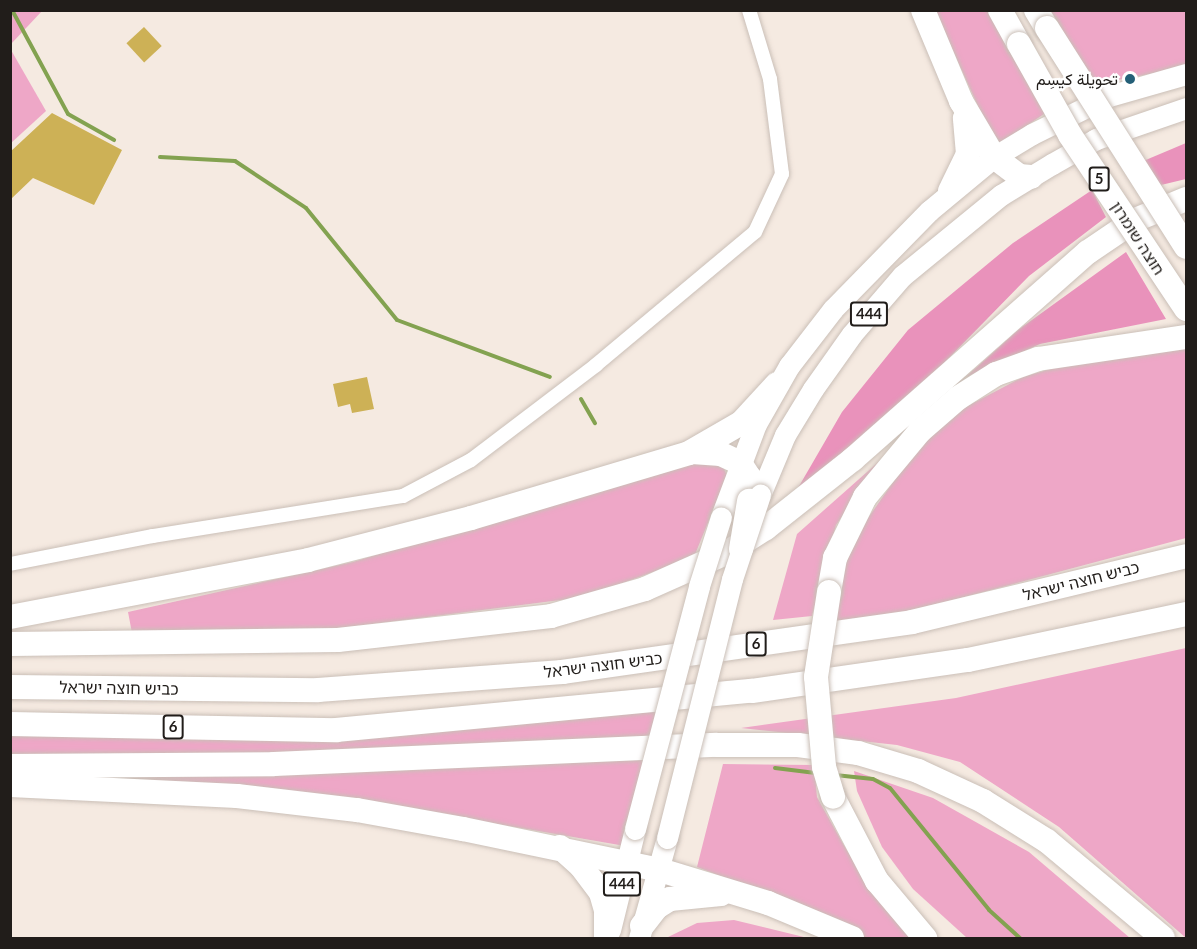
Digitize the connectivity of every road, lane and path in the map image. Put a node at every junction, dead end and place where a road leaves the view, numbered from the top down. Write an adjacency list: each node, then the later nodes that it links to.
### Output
1 (749, 10): 21 (street)
2 (923, 10): 6 (highway)
3 (1000, 10): 13 (highway, חוצה שומרון / 5, bridge)
4 (1042, 19): 12 (highway, 5, bridge)
5 (1186, 74): 8 (main road, 444)
6 (961, 101): 8 (highway); 10 (highway)
7 (1186, 108): 9 (main road, 444)
8 (994, 158): 9 (highway); 10 (main road, 444)
9 (1031, 177): 18 (main road, 444)
10 (950, 191): 15 (main road, 444)
11 (1186, 199): 24 (highway)
12 (1186, 248)
13 (1186, 309)
14 (1186, 337): 36 (highway, bridge)
15 (777, 384): 16 (highway); 17 (main road, 444)
16 (689, 453): 17 (highway); 23 (highway)
17 (740, 463): 18 (highway); 30 (main road, 444, bridge)
18 (754, 498): 19 (highway, bridge)
19 (741, 549): 31 (main road, 444, bridge)
20 (1186, 556): 25 (highway, כביש חוצה ישראל / 6)
21 (10, 564)
22 (1186, 614): 26 (highway, 6)
23 (10, 617)
24 (10, 644)
25 (10, 687)
26 (10, 724)
27 (10, 766): 37 (highway)
28 (10, 785): 29 (highway)
29 (560, 847): 30 (highway); 34 (highway)
30 (627, 862): 31 (highway); 34 (main road, 444)
31 (660, 870): 32 (highway); 33 (main road, 444)
32 (736, 893): 33 (highway); 35 (highway)
33 (640, 932)
34 (607, 939)
35 (852, 939)
36 (925, 939)
37 (1163, 939)

